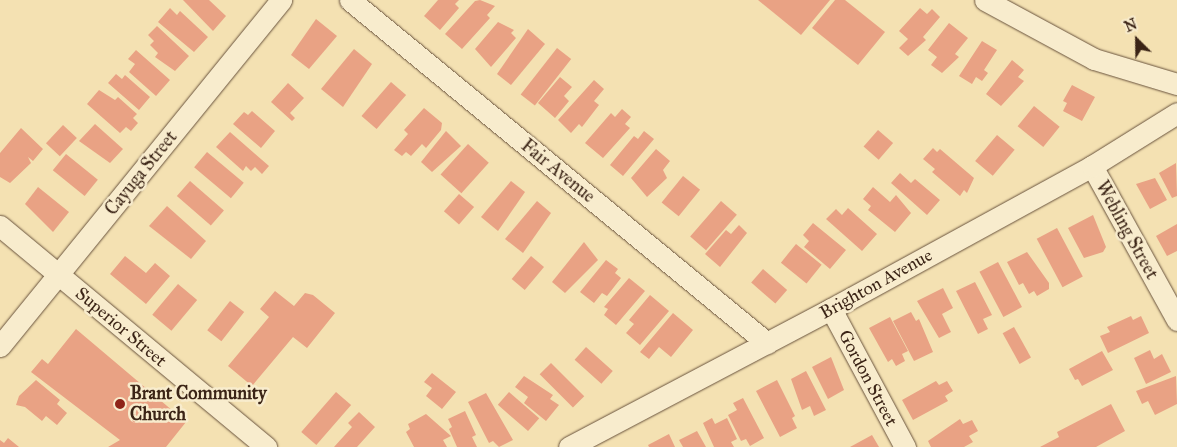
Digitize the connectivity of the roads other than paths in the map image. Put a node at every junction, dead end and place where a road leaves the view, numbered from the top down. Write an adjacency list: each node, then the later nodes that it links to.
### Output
1 (281, 0): 8 (street, Cayuga Street)
2 (350, 0): 11 (street, Fair Avenue)
3 (985, 0): 4 (street)
4 (1177, 84)
5 (1177, 113): 6 (street, Brighton Avenue)
6 (1092, 166): 9 (street, Brighton Avenue); 10 (street, Webling Street)
7 (0, 226): 8 (street, Superior Street)
8 (59, 275): 12 (street, Cayuga Street); 13 (street, Superior Street)
9 (831, 309): 11 (street, Brighton Avenue); 15 (street, Gordon Street)
10 (1177, 320)
11 (767, 343): 14 (street, Brighton Avenue)
12 (0, 346)
13 (266, 447)
14 (569, 447)
15 (906, 447)

